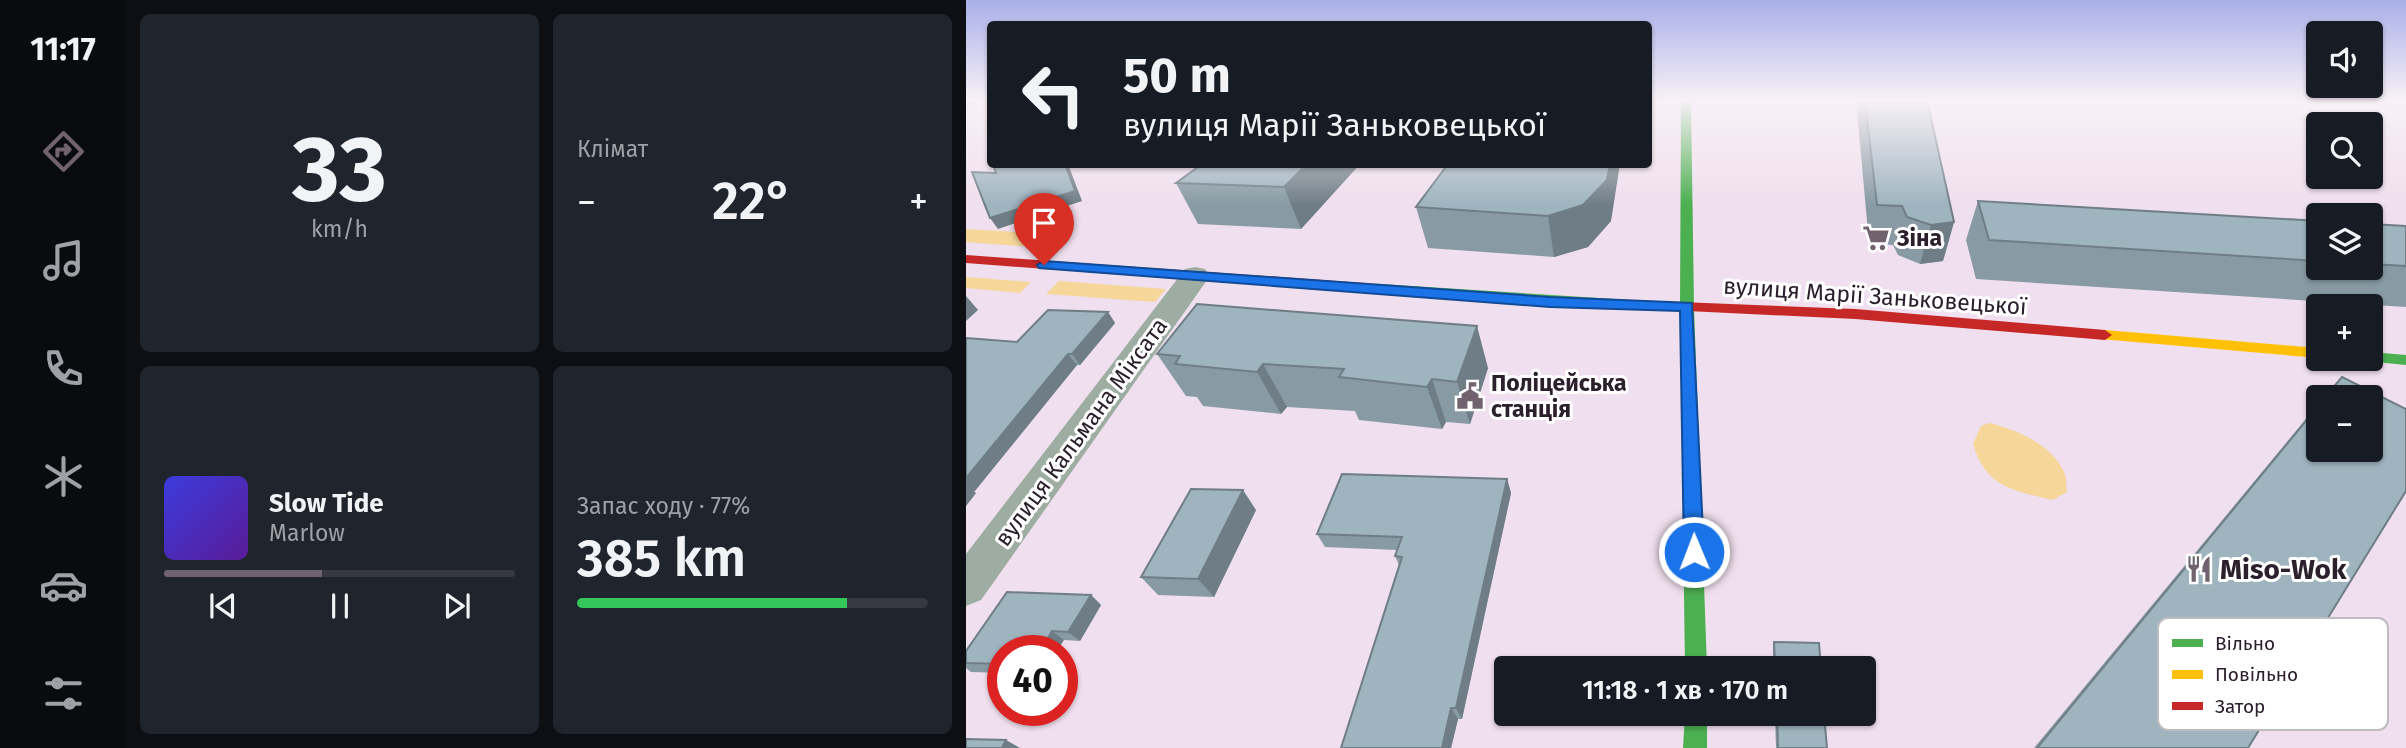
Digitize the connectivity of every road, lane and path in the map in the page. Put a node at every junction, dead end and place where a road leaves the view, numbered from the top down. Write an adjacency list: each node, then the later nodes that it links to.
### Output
1 (1686, 135): 4 (street)
2 (966, 259): 3 (street, вулиця Марії Заньковецької)
3 (1195, 276): 4 (street, вулиця Марії Заньковецької); 8 (street, вулиця Кальмана Міксата)
4 (1687, 307): 5 (street, вулиця Марії Заньковецької); 9 (street)
5 (2306, 352)
6 (2383, 359): 7 (street)
7 (2406, 360)
8 (966, 587)
9 (1696, 656)
10 (1696, 726): 11 (street)
11 (1695, 748)

